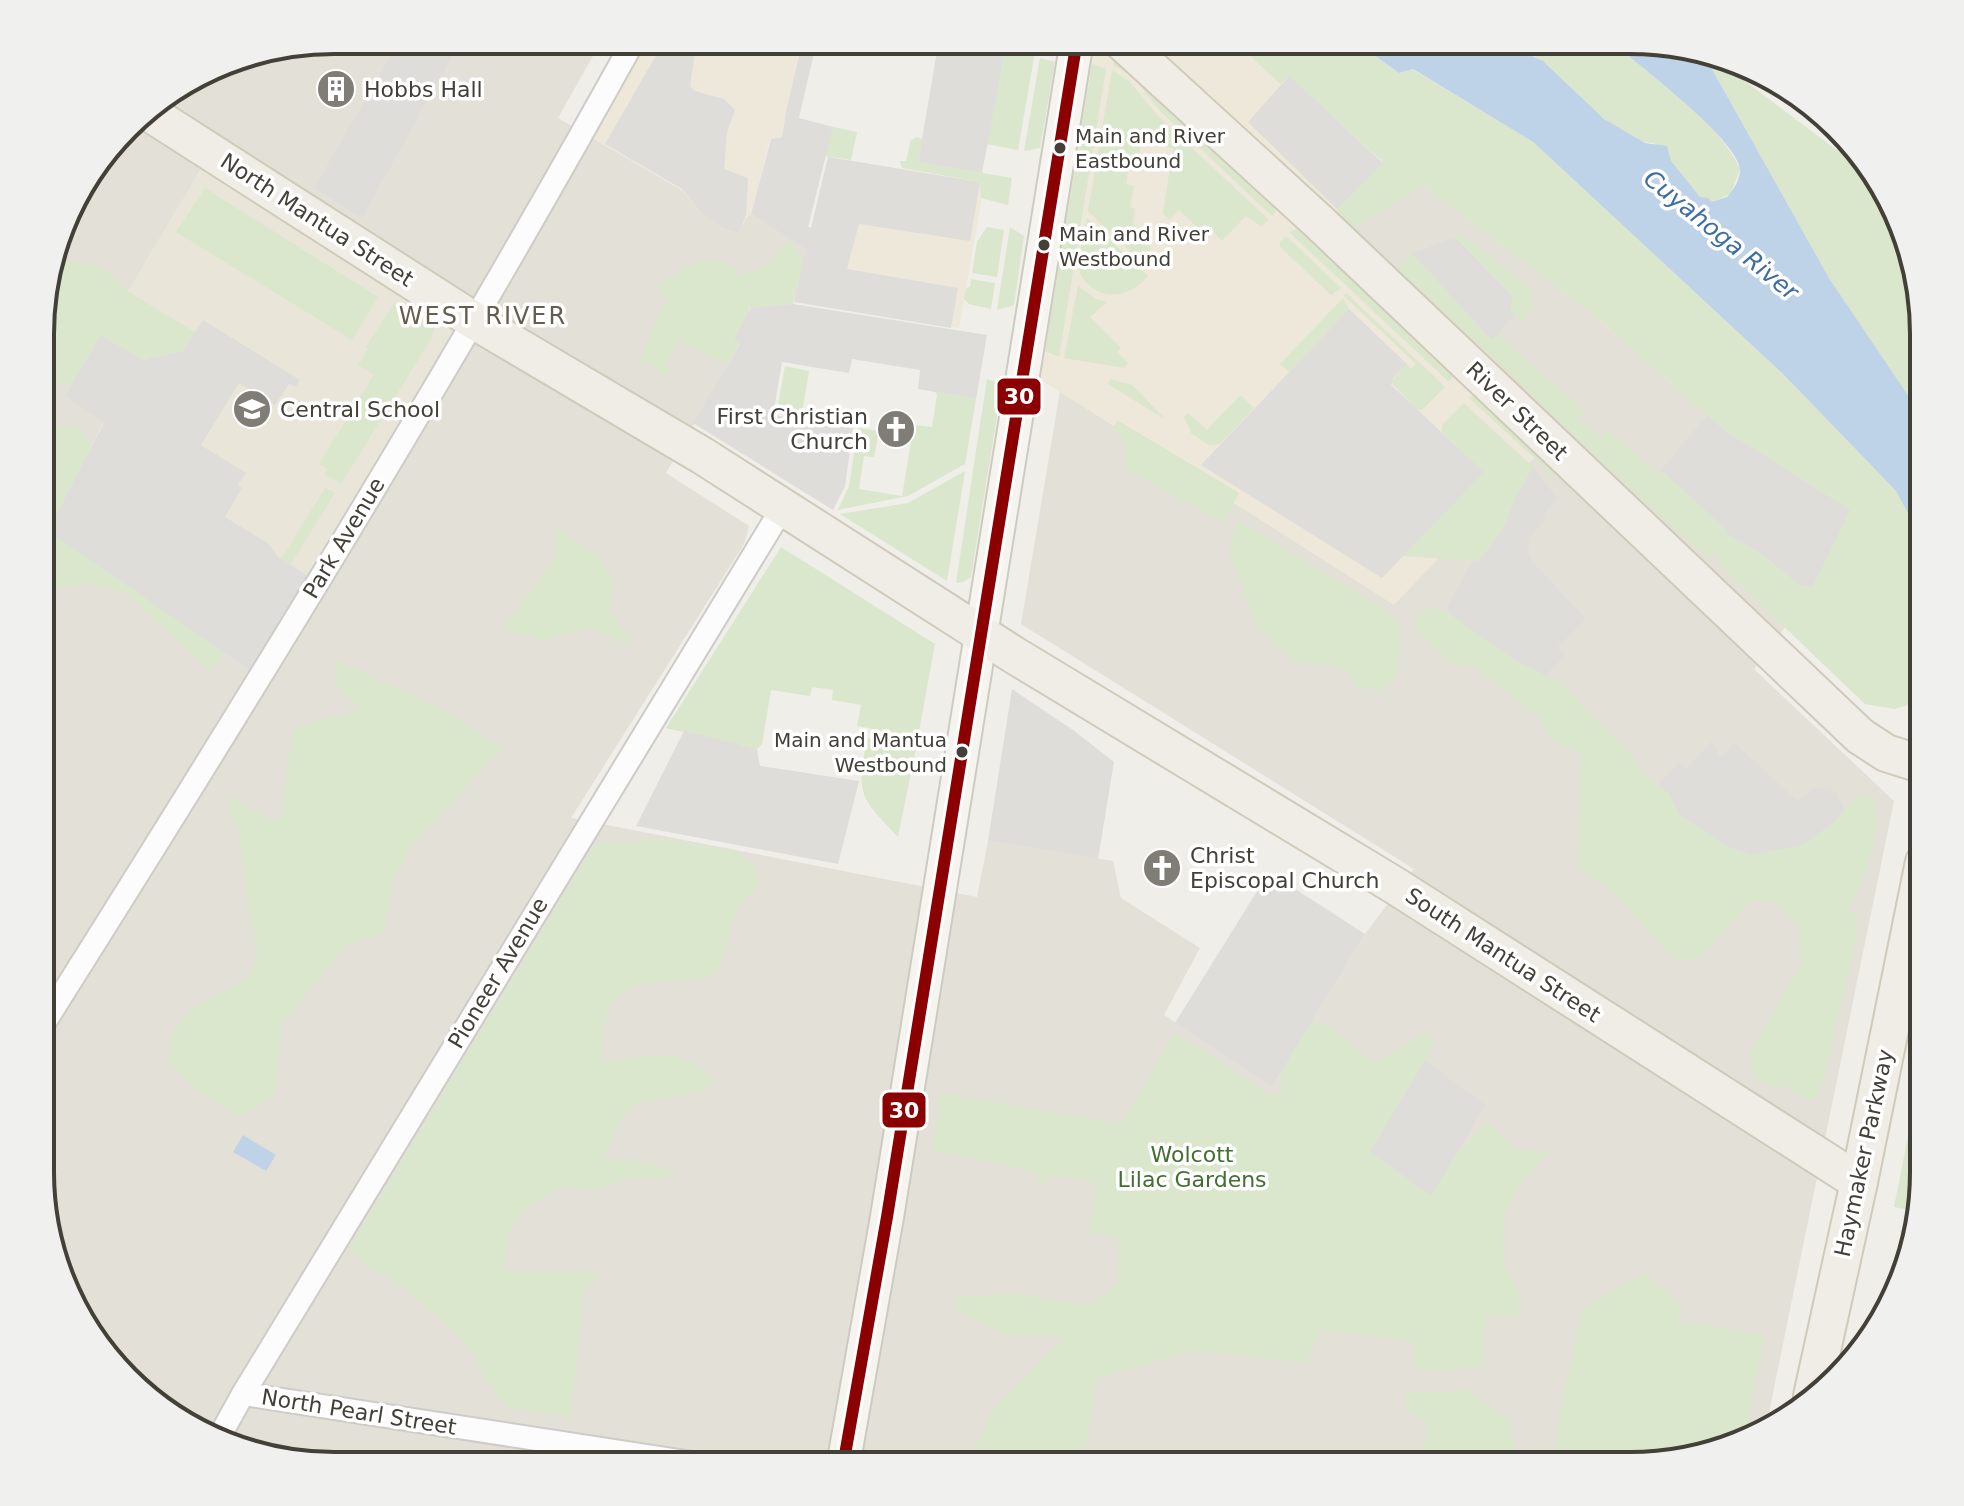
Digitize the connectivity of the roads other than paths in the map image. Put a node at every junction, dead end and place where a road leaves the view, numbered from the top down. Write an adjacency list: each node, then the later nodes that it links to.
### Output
1 (626, 54): 5 (street, Park Avenue)
2 (1075, 55): 7 (main road)
3 (1136, 55): 8 (main road, River Street)
4 (156, 117): 5 (main road, North Mantua Street)
5 (473, 320): 6 (main road, North Mantua Street); 10 (street, Park Avenue)
6 (783, 507): 7 (main road, North Mantua Street); 13 (street, Pioneer Avenue)
7 (980, 633): 11 (main road, South Mantua Street); 16 (main road)
8 (1910, 760)
9 (1909, 934): 11 (main road, Haymaker Parkway)
10 (55, 1006)
11 (1859, 1182): 12 (main road, Haymaker Parkway)
12 (1815, 1383)
13 (243, 1394): 14 (street, Pioneer Avenue); 15 (street, North Pearl Street)
14 (223, 1429)
15 (616, 1451)
16 (846, 1451)

